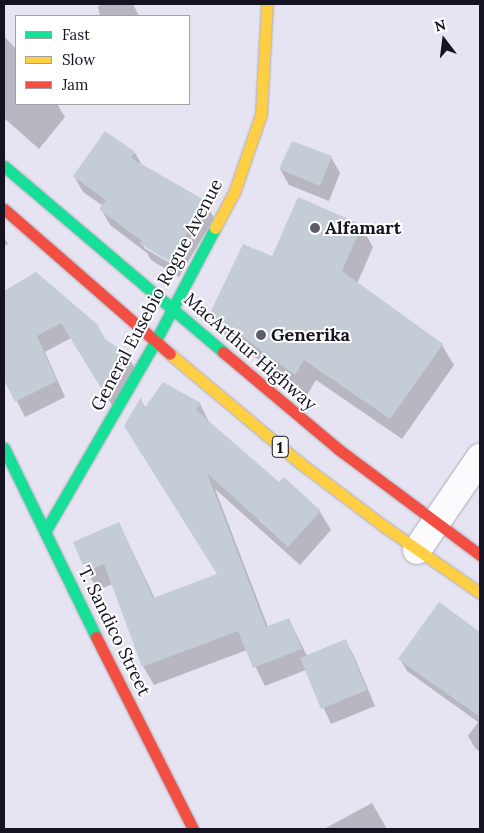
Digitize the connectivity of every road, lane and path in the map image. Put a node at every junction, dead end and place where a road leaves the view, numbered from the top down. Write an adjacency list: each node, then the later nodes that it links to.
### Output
1 (267, 4): 4 (main road, General Eusebio Rogue Avenue)
2 (4, 166): 4 (main road, MacArthur Highway / 1)
3 (4, 209): 5 (main road, 1)
4 (172, 308): 5 (main road, General Eusebio Rogue Avenue); 8 (main road, MacArthur Highway / 1)
5 (156, 340): 9 (main road, General Eusebio Rogue Avenue); 10 (main road, 1)
6 (4, 448): 9 (main road, T. Sandico Street)
7 (480, 458): 8 (street)
8 (434, 524): 10 (street); 11 (main road, MacArthur Highway / 1)
9 (46, 530): 13 (main road, T. Sandico Street)
10 (416, 550): 12 (main road, 1)
11 (480, 555)
12 (480, 593)
13 (193, 829)

